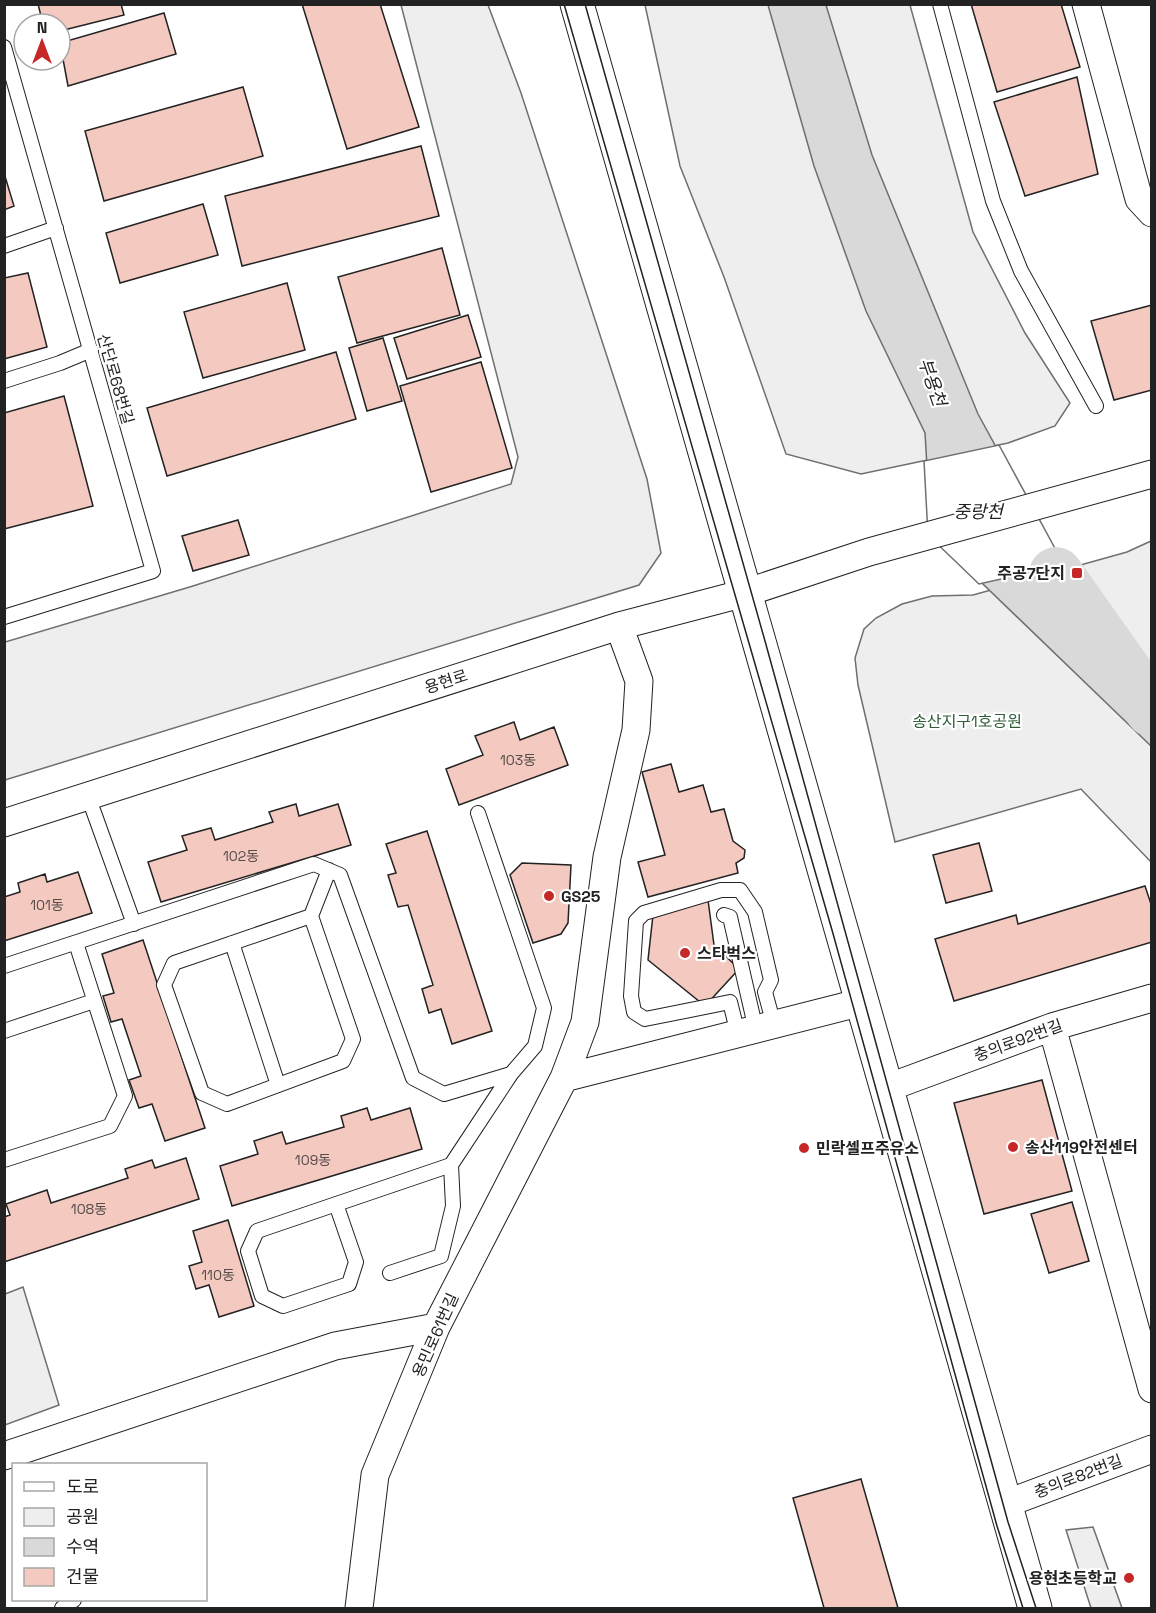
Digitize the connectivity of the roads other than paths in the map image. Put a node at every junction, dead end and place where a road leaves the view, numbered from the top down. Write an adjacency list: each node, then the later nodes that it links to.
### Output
1 (577, 4): 12 (main road)
2 (940, 4): 10 (lane)
3 (1086, 4): 5 (street)
4 (4, 47): 6 (lane, 산단로68번길)
5 (1152, 213)
6 (56, 228): 7 (lane); 8 (lane, 산단로68번길)
7 (4, 246)
8 (91, 350): 9 (lane); 13 (lane, 산단로68번길)
9 (4, 381)
10 (1096, 406)
11 (1152, 474): 12 (street, 용현로)
12 (745, 593): 14 (street, 용현로); 30 (main road)
13 (4, 617)
14 (619, 626): 15 (street, 용현로); 35 (street, 용민로61번길)
15 (88, 796): 17 (street, 용현로); 21 (lane)
16 (478, 813): 34 (lane)
17 (4, 823)
18 (328, 870): 20 (lane); 21 (lane); 34 (lane)
19 (724, 915): 26 (lane)
20 (311, 916): 23 (lane); 36 (lane)
21 (134, 924): 22 (lane)
22 (76, 943): 24 (lane); 28 (lane)
23 (232, 943): 36 (lane); 36 (lane)
24 (4, 966)
25 (765, 992): 26 (lane); 29 (lane); 32 (lane)
26 (748, 997): 29 (lane); 32 (lane)
27 (1152, 998): 31 (street, 충의로92번길)
28 (94, 1001): 33 (lane); 38 (lane)
29 (730, 1002): 32 (lane)
30 (862, 1002): 32 (street); 37 (main road)
31 (1053, 1027): 37 (street, 충의로92번길); 43 (street)
32 (756, 1029): 35 (street)
33 (4, 1031)
34 (511, 1074): 39 (lane)
35 (564, 1078): 42 (street, 용민로61번길)
36 (278, 1085)
37 (887, 1088): 46 (main road)
38 (4, 1160)
39 (451, 1165): 40 (lane); 41 (lane)
40 (336, 1204): 40 (lane)
41 (390, 1273)
42 (436, 1327): 45 (street); 47 (street, 용민로61번길)
43 (1152, 1389)
44 (1152, 1449): 46 (street, 충의로82번길)
45 (4, 1456)
46 (1005, 1504): 48 (main road)
47 (359, 1608)
48 (1035, 1608)

